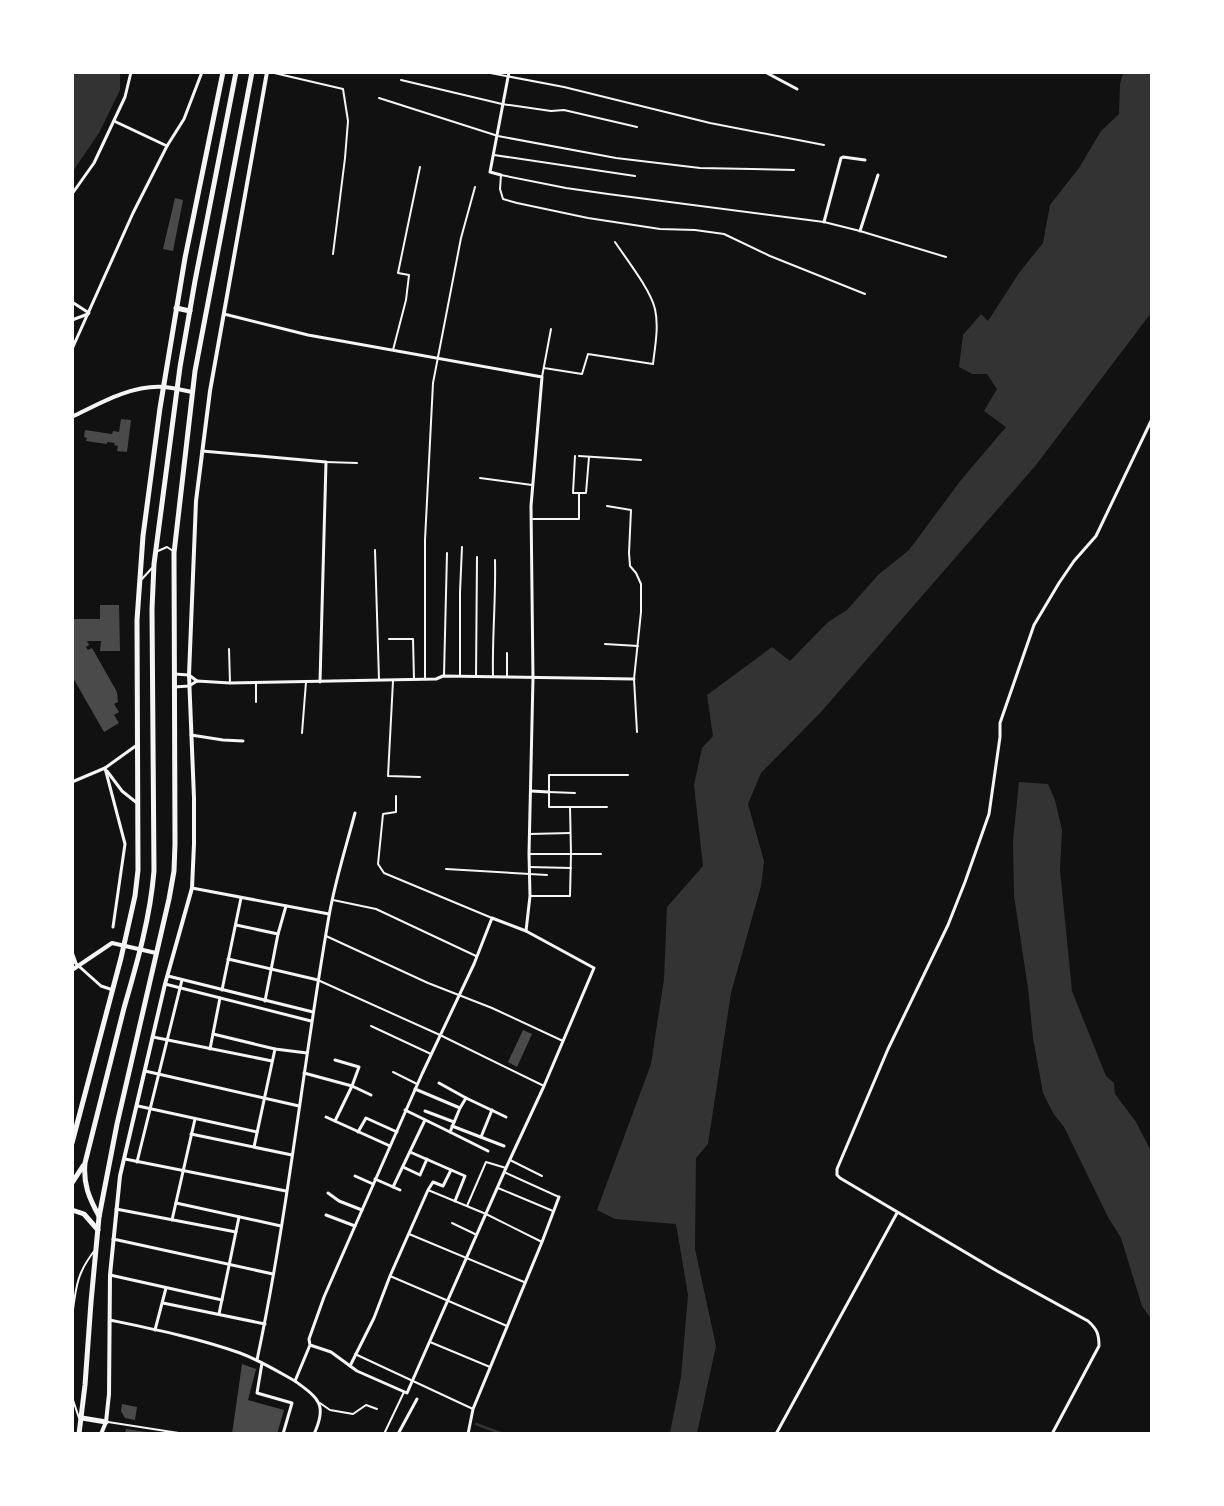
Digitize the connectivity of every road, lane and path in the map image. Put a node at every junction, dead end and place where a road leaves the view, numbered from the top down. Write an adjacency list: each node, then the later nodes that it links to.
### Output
1 (131, 72): 15 (street)
2 (202, 72): 19 (street)
3 (223, 72): 36 (main road)
4 (236, 72): 37 (main road)
5 (252, 72): 49 (main road)
6 (268, 72): 32 (lane); 39 (street)
7 (485, 72): 10 (lane)
8 (509, 72): 10 (street)
9 (765, 72): 12 (street)
10 (508, 78): 14 (street); 18 (lane)
11 (401, 80): 14 (lane)
12 (797, 89)
13 (379, 98): 17 (lane)
14 (502, 104): 16 (lane); 17 (street)
15 (114, 121): 19 (street); 28 (street)
16 (637, 127)
17 (498, 136): 20 (street); 23 (lane)
18 (824, 145)
19 (167, 146): 38 (street)
20 (494, 155): 24 (street); 26 (lane)
21 (865, 160): 29 (street)
22 (420, 167): 43 (lane)
23 (794, 170)
24 (502, 174): 29 (lane); 34 (lane)
25 (878, 175): 30 (street)
26 (635, 176)
27 (475, 187): 44 (lane)
28 (72, 194)
29 (824, 222): 30 (lane)
30 (860, 231): 33 (lane)
31 (615, 242): 45 (lane)
32 (333, 254)
33 (946, 257)
34 (865, 294)
35 (72, 302): 38 (street)
36 (176, 308): 37 (main road); 47 (main road)
37 (190, 311): 48 (main road)
38 (89, 313): 40 (street); 42 (street)
39 (224, 314): 43 (street); 52 (street)
40 (72, 320)
41 (551, 329): 45 (lane)
42 (72, 350)
43 (393, 350): 44 (street)
44 (437, 359): 46 (street); 85 (lane)
45 (544, 368): 46 (lane)
46 (542, 377): 60 (street)
47 (164, 387): 48 (street); 50 (street); 72 (main road)
48 (177, 389): 49 (street); 66 (main road)
49 (192, 392): 67 (main road)
50 (72, 417)
51 (1152, 419): 239 (street)
52 (202, 452): 57 (street); 79 (street)
53 (575, 456): 61 (lane)
54 (580, 456): 55 (lane)
55 (589, 456): 56 (lane); 61 (lane)
56 (641, 460)
57 (326, 462): 58 (lane); 93 (street)
58 (356, 463)
59 (480, 478): 60 (lane)
60 (532, 484): 63 (street)
61 (579, 493): 63 (lane)
62 (607, 506): 75 (lane)
63 (531, 518): 86 (street)
64 (462, 547): 81 (lane)
65 (375, 550): 90 (lane)
66 (156, 553): 67 (lane); 71 (main road)
67 (174, 553): 78 (main road)
68 (447, 553): 80 (lane)
69 (476, 557): 82 (lane)
70 (495, 560): 83 (lane)
71 (154, 564): 72 (lane); 139 (main road)
72 (139, 582): 103 (main road)
73 (389, 639): 88 (lane)
74 (605, 644): 75 (lane)
75 (638, 646): 89 (lane)
76 (229, 649): 95 (lane)
77 (506, 653): 84 (lane)
78 (174, 674): 79 (street); 97 (main road)
79 (189, 674): 91 (street); 96 (street)
80 (444, 676): 81 (street); 85 (street)
81 (460, 676): 82 (street)
82 (476, 677): 83 (street)
83 (493, 677): 84 (street)
84 (507, 677): 86 (street)
85 (425, 678): 88 (street)
86 (534, 678): 89 (street); 108 (street)
87 (393, 679): 88 (street); 90 (street); 106 (lane)
88 (414, 679)
89 (634, 679): 100 (lane)
90 (379, 680): 93 (street)
91 (197, 681): 95 (street); 96 (street)
92 (306, 682): 93 (street); 94 (street); 99 (lane)
93 (320, 682)
94 (256, 683): 95 (street); 98 (lane)
95 (230, 684)
96 (189, 686): 97 (street); 101 (street)
97 (174, 687): 141 (main road)
98 (256, 702)
99 (302, 732)
100 (637, 732)
101 (191, 735): 102 (street); 126 (street)
102 (244, 741)
103 (138, 744): 104 (street); 112 (main road)
104 (105, 768): 107 (street); 112 (street); 134 (street)
105 (628, 775): 109 (lane)
106 (420, 777)
107 (72, 782)
108 (531, 791): 109 (street); 117 (street)
109 (549, 792): 110 (lane); 114 (lane)
110 (575, 793)
111 (396, 796): 132 (lane)
112 (137, 803): 138 (main road)
113 (607, 806): 114 (lane)
114 (570, 807): 116 (lane)
115 (355, 813): 129 (street)
116 (571, 833): 117 (lane); 119 (lane)
117 (530, 834): 118 (street)
118 (529, 854): 119 (lane); 121 (street)
119 (571, 854): 120 (lane); 123 (lane)
120 (601, 854)
121 (529, 867): 123 (lane); 124 (street)
122 (446, 868): 124 (lane)
123 (571, 868): 127 (lane)
124 (529, 875): 125 (lane); 127 (street)
125 (547, 875)
126 (192, 888): 128 (street); 148 (street)
127 (530, 896): 135 (street)
128 (241, 898): 130 (street); 133 (street)
129 (333, 900): 131 (street); 142 (lane)
130 (286, 906): 131 (street); 136 (street)
131 (329, 914): 137 (street)
132 (492, 918): 135 (street); 142 (street)
133 (236, 924): 136 (street); 143 (street)
134 (113, 927)
135 (526, 931): 165 (street)
136 (278, 934): 146 (street)
137 (326, 936): 150 (street); 155 (lane)
138 (124, 945): 139 (street); 145 (street); 153 (main road)
139 (141, 949): 141 (street); 215 (main road)
140 (72, 952): 145 (street)
141 (156, 953): 242 (main road)
142 (476, 956): 155 (street)
143 (228, 959): 146 (street); 154 (street)
144 (72, 960): 145 (street)
145 (77, 966): 147 (street); 153 (street)
146 (272, 969): 150 (street); 157 (street)
147 (72, 970)
148 (168, 976): 149 (street); 151 (street)
149 (182, 980): 152 (street); 154 (street)
150 (318, 980): 158 (street); 162 (lane)
151 (165, 984): 152 (street); 163 (street)
152 (180, 987): 156 (street); 164 (street)
153 (113, 990): 197 (main road)
154 (222, 990): 157 (street)
155 (459, 995): 162 (street); 165 (lane)
156 (220, 998): 159 (street); 161 (street)
157 (265, 1001): 158 (street)
158 (312, 1012): 159 (street)
159 (311, 1021): 168 (street)
160 (371, 1026): 169 (lane)
161 (213, 1034): 166 (street); 167 (street)
162 (440, 1035): 169 (street); 179 (lane)
163 (153, 1037): 164 (street); 172 (street)
164 (167, 1041): 166 (street); 175 (street)
165 (563, 1041): 179 (street)
166 (210, 1049): 171 (street)
167 (275, 1049): 168 (street); 171 (street)
168 (307, 1053): 174 (street)
169 (431, 1054): 177 (street)
170 (335, 1060): 178 (street)
171 (272, 1061): 182 (street)
172 (145, 1071): 175 (street); 184 (street)
173 (393, 1072): 177 (lane)
174 (304, 1073): 178 (street); 185 (street)
175 (159, 1074): 182 (street); 187 (street)
176 (439, 1083): 183 (street)
177 (417, 1084): 180 (street)
178 (352, 1086): 181 (street); 195 (street)
179 (544, 1086): 213 (street)
180 (415, 1089): 186 (street); 188 (street)
181 (371, 1095)
182 (263, 1098): 185 (street); 198 (street)
183 (466, 1098): 186 (street); 189 (street)
184 (138, 1106): 187 (street); 211 (street)
185 (299, 1106): 210 (street)
186 (460, 1108): 196 (street)
187 (150, 1109): 193 (street); 214 (street)
188 (406, 1110): 194 (street); 200 (street)
189 (492, 1110): 192 (street); 203 (street)
190 (425, 1112): 196 (street)
191 (326, 1117): 195 (street)
192 (506, 1117)
193 (194, 1119): 198 (street); 202 (street)
194 (425, 1120): 201 (street); 209 (street)
195 (335, 1121): 199 (street)
196 (453, 1124): 201 (street); 203 (street)
197 (74, 1130): 204 (main road)
198 (257, 1132): 207 (street)
199 (358, 1132): 200 (street); 205 (street)
200 (397, 1132): 205 (street)
201 (450, 1132): 208 (street)
202 (191, 1134): 207 (street); 219 (street)
203 (481, 1137): 206 (street)
204 (72, 1143)
205 (390, 1146): 222 (street)
206 (504, 1146)
207 (254, 1147): 210 (street)
208 (488, 1151)
209 (410, 1152): 212 (street); 216 (street)
210 (292, 1155): 229 (street)
211 (124, 1159): 214 (street); 235 (street)
212 (427, 1159): 216 (street); 217 (street)
213 (510, 1160): 218 (street); 221 (lane)
214 (137, 1162): 219 (street)
215 (85, 1163): 223 (main road); 242 (main road)
216 (403, 1167): 225 (street)
217 (451, 1170): 228 (street); 232 (street)
218 (505, 1170): 226 (street); 231 (lane); 234 (lane)
219 (183, 1171): 229 (street); 233 (street)
220 (355, 1176): 224 (street)
221 (542, 1176)
222 (375, 1179): 224 (street); 225 (street)
223 (72, 1183)
224 (373, 1184): 237 (street)
225 (394, 1187): 227 (street)
226 (498, 1188): 238 (lane); 240 (street)
227 (400, 1190)
228 (428, 1190): 232 (lane); 250 (street)
229 (286, 1191): 246 (street)
230 (328, 1193): 237 (street)
231 (559, 1197): 238 (street)
232 (455, 1201): 234 (lane)
233 (176, 1203): 243 (street); 244 (street)
234 (467, 1206): 240 (lane)
235 (116, 1209): 244 (street); 252 (street)
236 (72, 1210): 248 (main road)
237 (362, 1210): 247 (street)
238 (554, 1211): 253 (street)
239 (897, 1213): 296 (street); 297 (street)
240 (486, 1214): 251 (street); 253 (lane)
241 (326, 1215): 247 (street)
242 (99, 1217): 248 (main road)
243 (239, 1217): 246 (street); 249 (street)
244 (172, 1220): 249 (street)
245 (452, 1223): 251 (lane)
246 (281, 1226): 257 (street)
247 (355, 1226): 272 (street)
248 (98, 1230): 254 (main road)
249 (236, 1232): 256 (street)
250 (409, 1234): 255 (lane); 259 (street)
251 (477, 1234): 255 (street)
252 (113, 1239): 256 (street); 258 (street)
253 (542, 1242): 260 (street)
254 (96, 1247): 266 (lane); 286 (main road)
255 (467, 1258): 260 (lane); 263 (street)
256 (230, 1264): 257 (street); 262 (street)
257 (273, 1274): 268 (street)
258 (110, 1275): 261 (street); 267 (street)
259 (390, 1276): 263 (lane); 273 (street)
260 (525, 1282): 269 (street)
261 (166, 1288): 262 (street); 264 (street)
262 (222, 1300): 265 (street)
263 (448, 1300): 269 (lane); 271 (street)
264 (163, 1303): 265 (street); 270 (street)
265 (219, 1314): 268 (street)
266 (72, 1317)
267 (110, 1320): 270 (street); 287 (street)
268 (265, 1324): 274 (street)
269 (507, 1326): 277 (street)
270 (156, 1330): 274 (street)
271 (430, 1342): 277 (lane); 279 (street)
272 (310, 1345): 276 (street); 278 (street)
273 (356, 1354): 276 (street); 279 (lane)
274 (257, 1360): 275 (street)
275 (262, 1363): 278 (street); 292 (street)
276 (350, 1366): 280 (street)
277 (490, 1367): 285 (street)
278 (295, 1381): 283 (street)
279 (412, 1382): 280 (street); 285 (lane)
280 (406, 1393): 293 (lane)
281 (72, 1397): 286 (lane)
282 (417, 1399): 294 (street)
283 (320, 1403): 284 (lane); 288 (street)
284 (377, 1409)
285 (472, 1409): 295 (street)
286 (82, 1420): 287 (main road); 289 (main road)
287 (106, 1422): 290 (street); 291 (lane)
288 (315, 1433)
289 (79, 1434)
290 (101, 1434)
291 (185, 1434)
292 (283, 1434)
293 (384, 1434)
294 (398, 1434)
295 (468, 1434)
296 (776, 1434)
297 (1052, 1434)

